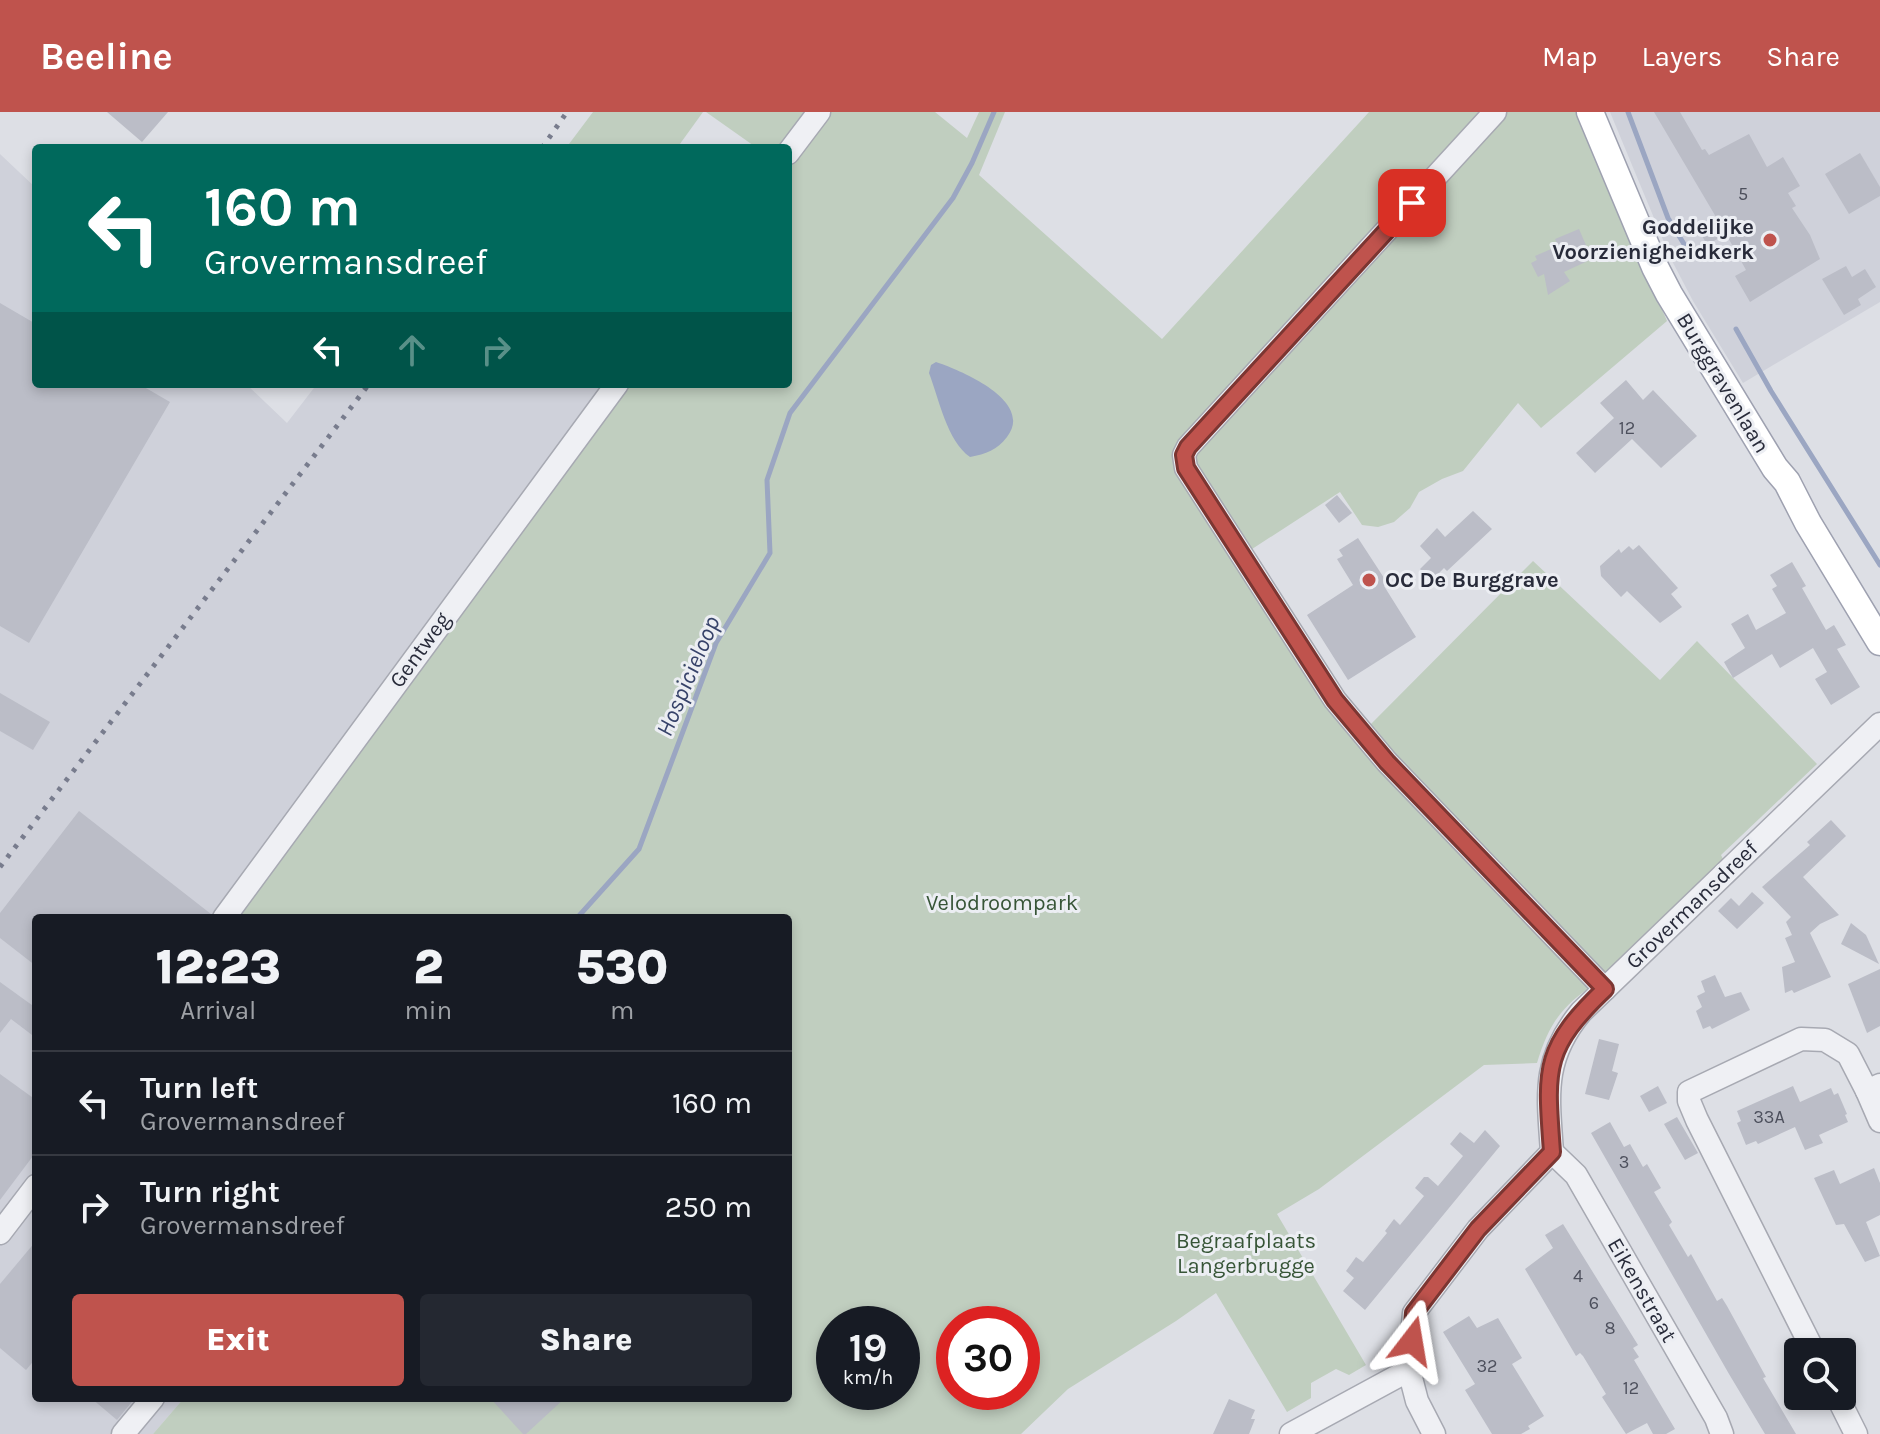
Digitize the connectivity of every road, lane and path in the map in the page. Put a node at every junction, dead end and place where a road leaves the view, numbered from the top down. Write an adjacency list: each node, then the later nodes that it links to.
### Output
1 (819, 112): 4 (street)
2 (1495, 112): 9 (street)
3 (1590, 112): 6 (main road, Burggravenlaan)
4 (792, 148)
5 (614, 388): 8 (street, Gentweg)
6 (1880, 642)
7 (1880, 724): 9 (street, Grovermansdreef)
8 (227, 914)
9 (1605, 989): 12 (street, Grovermansdreef)
10 (1873, 1088): 11 (street); 15 (street)
11 (1880, 1121)
12 (1552, 1152): 16 (street); 22 (street, Eikenstraat)
13 (32, 1191): 14 (street)
14 (0, 1233)
15 (1807, 1338)
16 (1409, 1370): 20 (street); 21 (street)
17 (150, 1402): 19 (street)
18 (1844, 1410): 23 (street)
19 (123, 1434)
20 (1291, 1434)
21 (1434, 1434)
22 (1722, 1434)
23 (1856, 1434)

